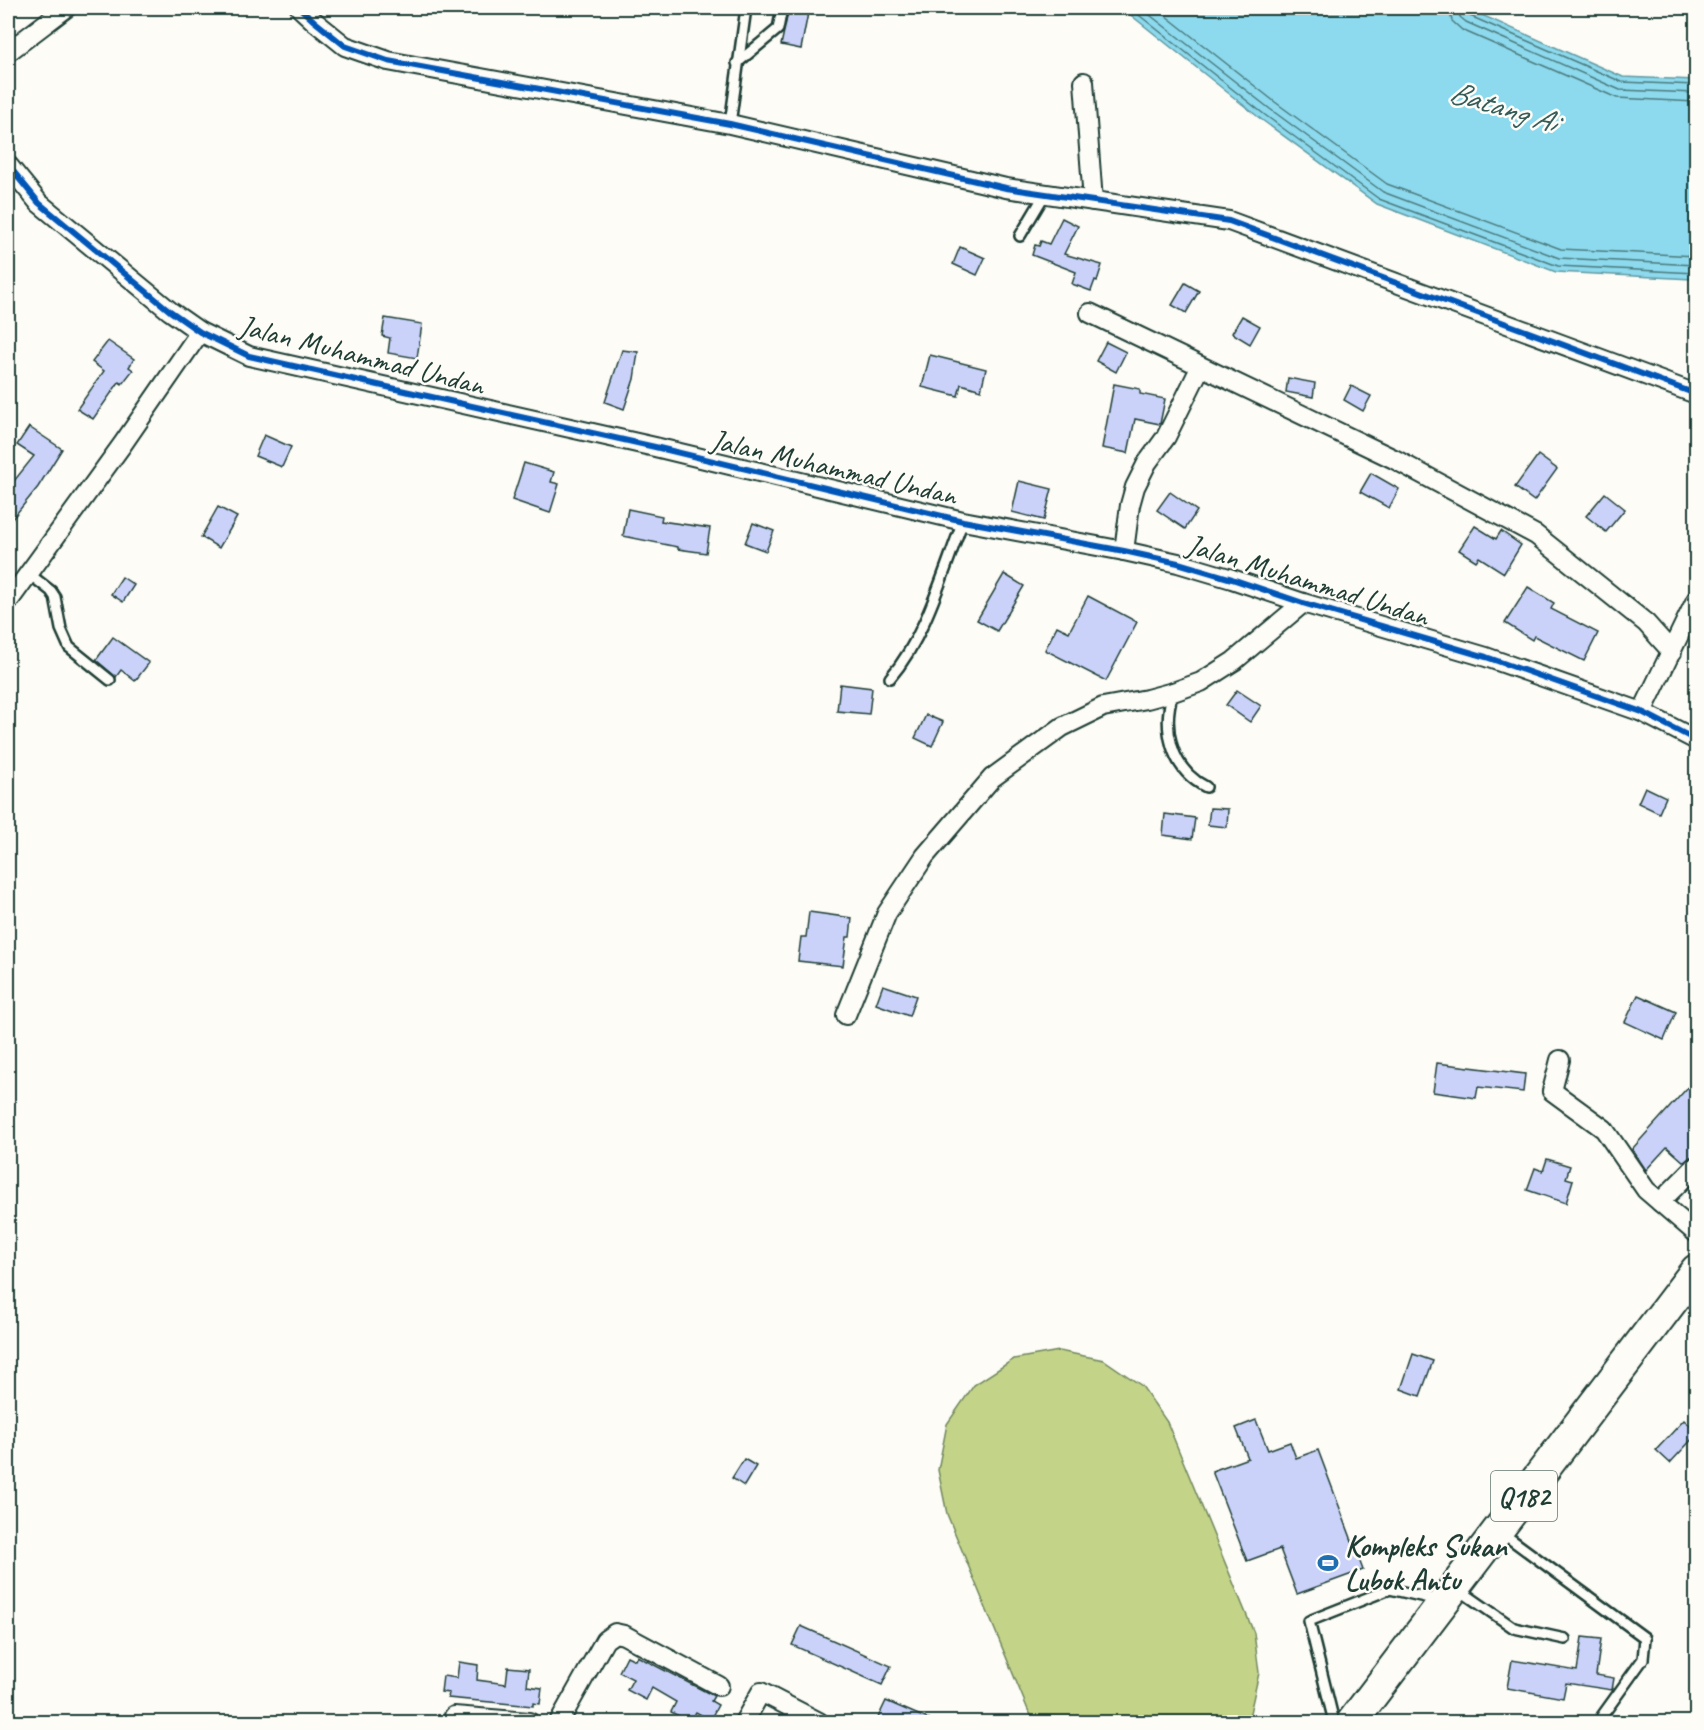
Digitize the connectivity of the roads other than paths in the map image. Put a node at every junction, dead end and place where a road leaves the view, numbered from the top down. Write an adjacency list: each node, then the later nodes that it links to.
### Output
1 (66, 8): 5 (street)
2 (300, 8): 8 (street)
3 (746, 8): 6 (lane)
4 (782, 8): 6 (lane)
5 (8, 52)
6 (737, 63): 8 (lane)
7 (1084, 82): 11 (street)
8 (730, 124): 10 (street)
9 (8, 165): 14 (street, Jalan Muhammad Undan)
10 (1045, 194): 11 (street); 12 (lane)
11 (1093, 201): 16 (street)
12 (1020, 236)
13 (1090, 313): 15 (street)
14 (200, 332): 17 (street, Jalan Muhammad Undan); 19 (street)
15 (1200, 368): 18 (street); 23 (street)
16 (1696, 394)
17 (963, 521): 18 (street, Jalan Muhammad Undan); 24 (lane)
18 (1124, 551): 22 (street, Jalan Muhammad Undan)
19 (28, 573): 20 (street); 25 (lane)
20 (10, 595)
21 (1696, 600): 23 (street)
22 (1302, 603): 26 (street); 27 (street, Jalan Muhammad Undan)
23 (1672, 652): 27 (street)
24 (890, 678)
25 (110, 680)
26 (1173, 692): 29 (lane); 30 (street)
27 (1642, 712): 28 (street, Jalan Muhammad Undan)
28 (1696, 740)
29 (1206, 787)
30 (846, 1015)
31 (1560, 1060): 33 (street)
32 (1696, 1166): 33 (street)
33 (1660, 1202): 34 (street)
34 (1696, 1233)
35 (1696, 1270): 36 (main road, Q182)
36 (1498, 1530): 37 (main road, Q182); 47 (lane)
37 (1448, 1594): 38 (lane); 45 (lane); 46 (main road, Q182)
38 (1565, 1639)
39 (719, 1686): 42 (street)
40 (454, 1716): 41 (street)
41 (529, 1722)
42 (559, 1722)
43 (744, 1722): 44 (street)
44 (819, 1722)
45 (1334, 1722)
46 (1352, 1722)
47 (1604, 1722)

